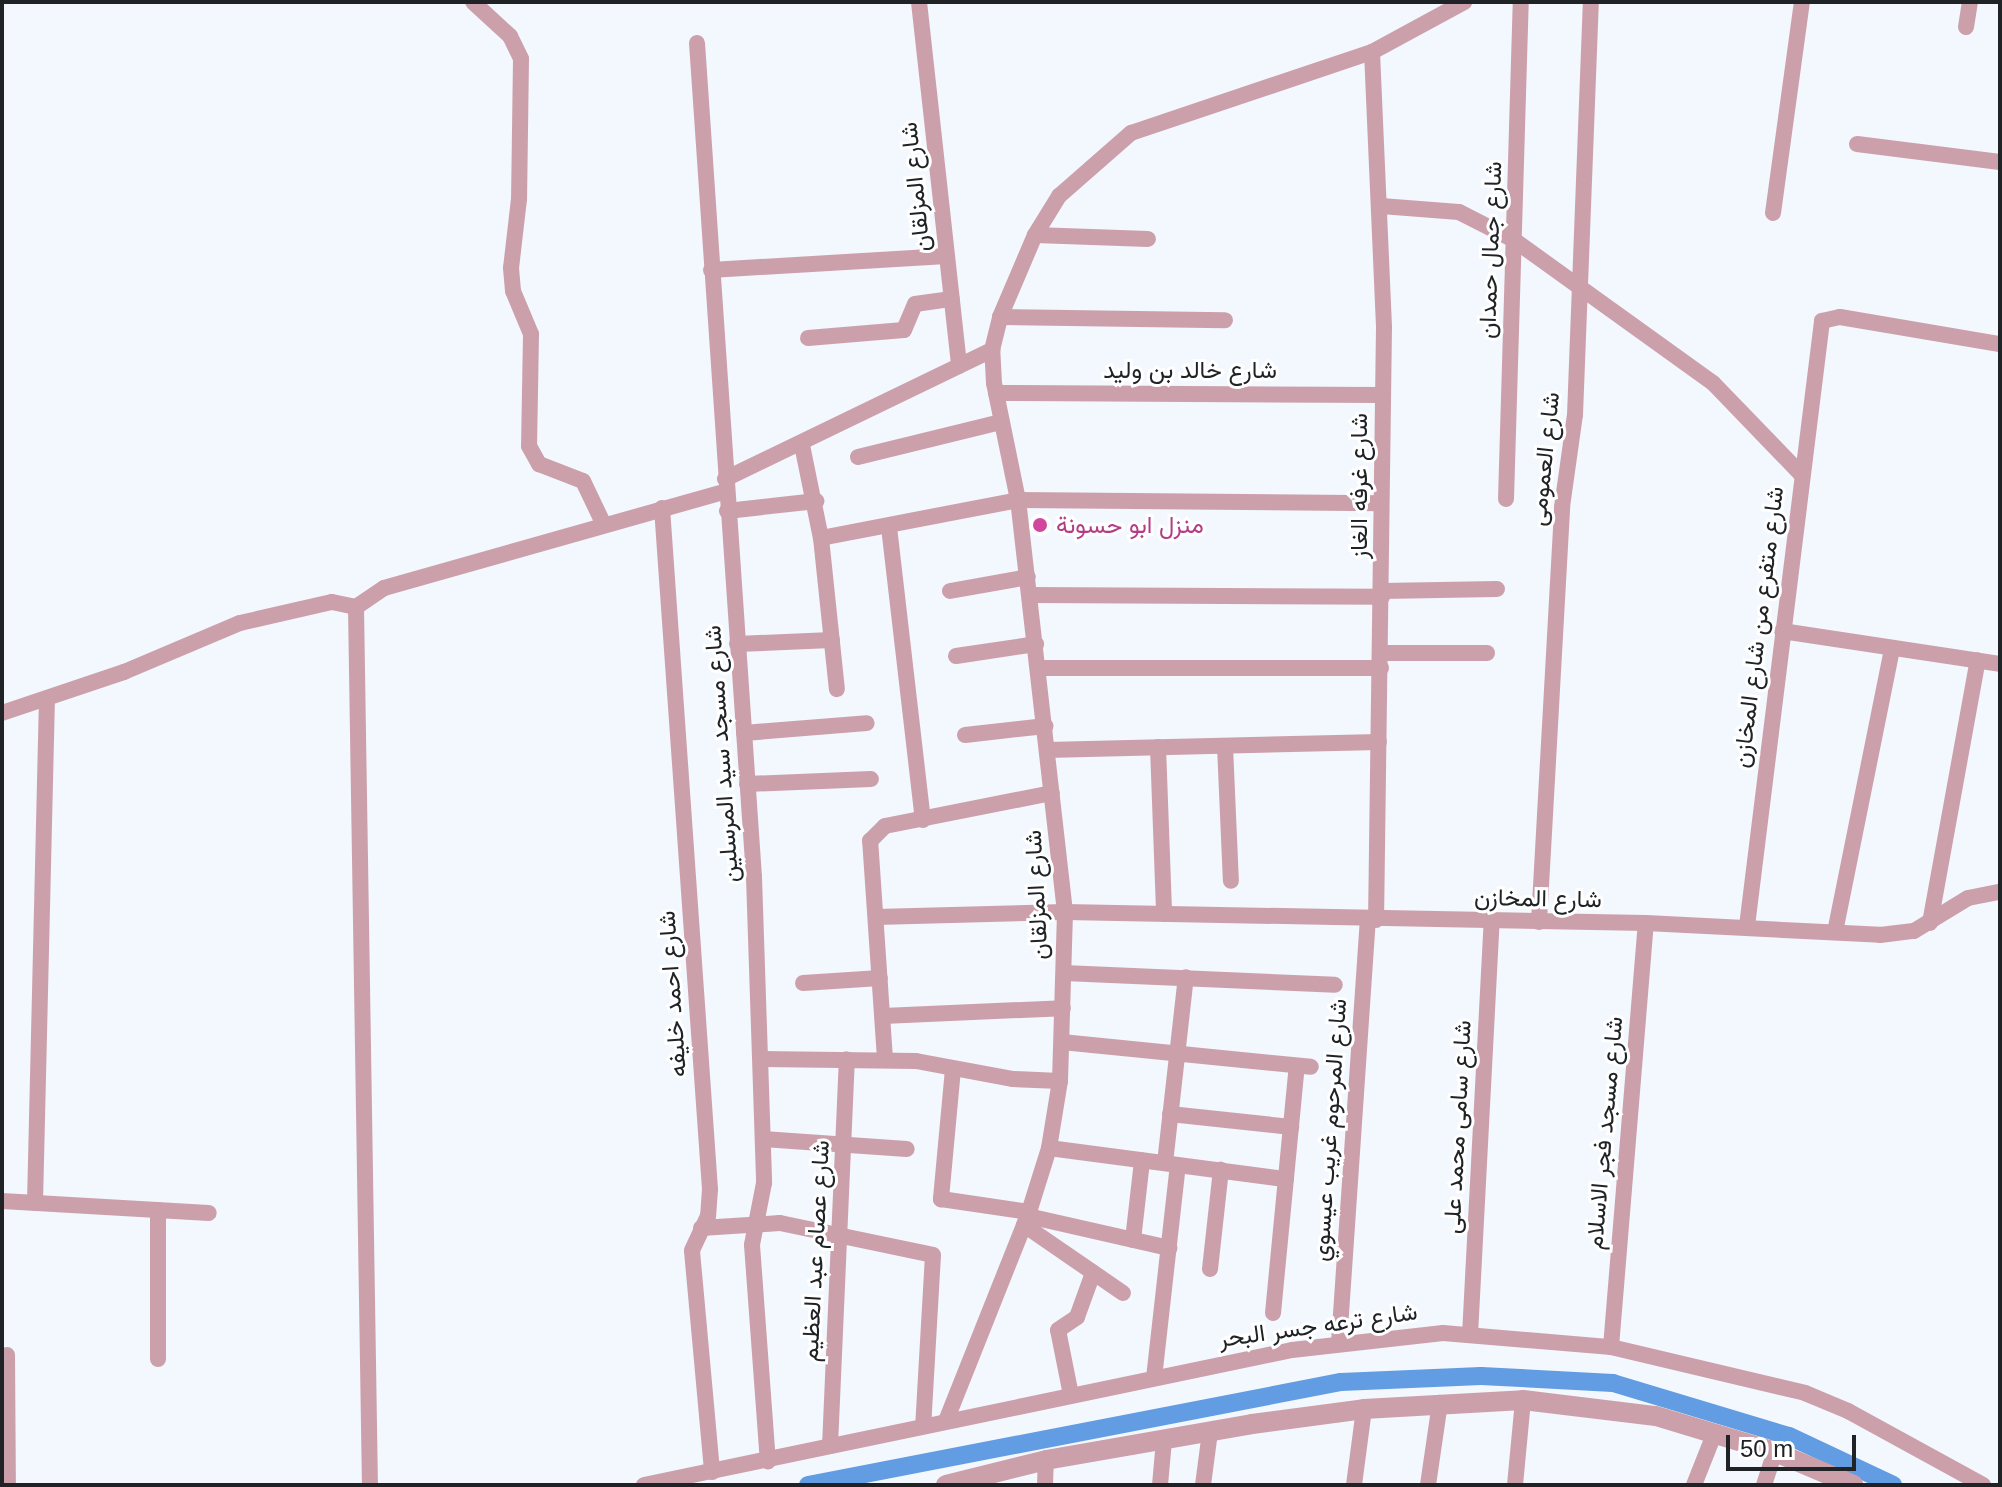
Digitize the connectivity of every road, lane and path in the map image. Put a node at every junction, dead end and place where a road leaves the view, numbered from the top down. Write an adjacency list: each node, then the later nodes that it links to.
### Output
1 (473, 2): 41 (street)
2 (919, 2): 18 (street, شارع المزلقان)
3 (1464, 2): 10 (street, شارع المزلقان)
4 (1521, 2): 17 (street, شارع جمال حمدان)
5 (1591, 2): 20 (street, شارع العمومى)
6 (1802, 2): 14 (street)
7 (1970, 2): 8 (street)
8 (1966, 27)
9 (697, 43): 19 (street, شارع مسجد سيد المرسلين)
10 (1372, 52): 13 (street, شارع غرفه الغاز); 15 (street, شارع المزلقان)
11 (1857, 144): 12 (street)
12 (2000, 162)
13 (1381, 206): 17 (street); 29 (street, شارع غرفه الغاز)
14 (1773, 213)
15 (1035, 235): 16 (street); 22 (street, شارع المزلقان)
16 (1148, 239)
17 (1514, 240): 20 (street); 35 (street, شارع جمال حمدان)
18 (947, 256): 19 (street); 21 (street, شارع المزلقان)
19 (711, 270): 34 (street, شارع مسجد سيد المرسلين)
20 (1581, 291): 33 (street); 83 (street, شارع العمومى)
21 (952, 299): 24 (street); 27 (street, شارع المزلقان)
22 (1000, 317): 23 (street); 26 (street, شارع المزلقان)
23 (1225, 320)
24 (808, 338)
25 (2000, 344): 33 (street, شارع متفرع من شارع المخازن)
26 (992, 350): 27 (street); 28 (street, شارع المزلقان)
27 (959, 366): 31 (street)
28 (996, 393): 29 (street, شارع خالد بن وليد); 30 (street, شارع المزلقان)
29 (1383, 395): 38 (street, شارع غرفه الغاز)
30 (1000, 422): 32 (street); 36 (street, شارع المزلقان)
31 (802, 445): 34 (street); 37 (street)
32 (858, 457)
33 (1801, 474): 50 (street, شارع متفرع من شارع المخازن)
34 (725, 485): 39 (street); 40 (street, شارع مسجد سيد المرسلين)
35 (1506, 499)
36 (1018, 500): 38 (street); 42 (street); 44 (street, شارع المزلقان)
37 (816, 501): 40 (street); 43 (street)
38 (1381, 503): 47 (street, شارع غرفه الغاز)
39 (662, 508): 41 (street); 118 (street, شارع احمد خليفه)
40 (727, 511): 52 (street, شارع مسجد سيد المرسلين)
41 (604, 525): 49 (street)
42 (889, 527): 43 (street); 75 (street)
43 (821, 538): 51 (street)
44 (1028, 577): 46 (street); 48 (street, شارع المزلقان)
45 (1497, 589): 47 (street)
46 (950, 591)
47 (1382, 594): 48 (street); 57 (street, شارع غرفه الغاز)
48 (1030, 595): 53 (street, شارع المزلقان)
49 (356, 607): 62 (street); 147 (street)
50 (1782, 631): 54 (street); 86 (street, شارع متفرع من شارع المخازن)
51 (832, 640): 52 (street); 61 (street)
52 (737, 644): 66 (street, شارع مسجد سيد المرسلين)
53 (1036, 644): 56 (street); 60 (street, شارع المزلقان)
54 (1892, 649): 58 (street); 87 (street)
55 (1487, 653): 57 (street)
56 (956, 656)
57 (1381, 660): 60 (street); 68 (street, شارع غرفه الغاز)
58 (1978, 660): 59 (street); 85 (street)
59 (2000, 664)
60 (1039, 668): 65 (street, شارع المزلقان)
61 (837, 689)
62 (47, 699): 63 (street); 113 (street)
63 (2, 713)
64 (867, 723): 66 (street)
65 (1045, 726): 67 (street); 71 (street, شارع المزلقان)
66 (744, 733): 73 (street, شارع مسجد سيد المرسلين)
67 (965, 735)
68 (1379, 742): 69 (street); 81 (street, شارع غرفه الغاز)
69 (1225, 746): 70 (street); 76 (street)
70 (1158, 747): 71 (street); 79 (street)
71 (1047, 750): 74 (street, شارع المزلقان)
72 (871, 779): 73 (street)
73 (747, 784): 97 (street, شارع مسجد سيد المرسلين)
74 (1052, 793): 75 (street); 78 (street, شارع المزلقان)
75 (923, 820): 80 (street)
76 (1231, 881)
77 (2000, 892): 85 (street, شارع المخازن)
78 (1065, 912): 79 (street, شارع المخازن); 80 (street, شارع المخازن); 88 (street, شارع المزلقان)
79 (1164, 914): 81 (street, شارع المخازن)
80 (876, 917): 90 (street)
81 (1372, 920): 82 (street, شارع المخازن); 127 (street, شارع المرحوم غريب عيسوي)
82 (1492, 921): 83 (street, شارع المخازن); 126 (street, شارع سامى محمد على)
83 (1539, 922): 84 (street, شارع المخازن)
84 (1646, 923): 86 (street, شارع المخازن); 128 (street, شارع مسجد فجر الاسلام)
85 (1930, 923): 87 (street, شارع المخازن)
86 (1747, 926): 87 (street, شارع المخازن)
87 (1835, 932)
88 (1064, 973): 89 (street); 93 (street, شارع المزلقان)
89 (1186, 977): 92 (street); 96 (street)
90 (880, 978): 91 (street); 94 (street)
91 (803, 983)
92 (1335, 985)
93 (1063, 1008): 94 (street); 95 (street, شارع المزلقان)
94 (883, 1016): 99 (street)
95 (1062, 1042): 96 (street); 101 (street, شارع المزلقان)
96 (1177, 1054): 102 (street); 103 (street)
97 (762, 1059): 98 (street); 104 (street, شارع مسجد سيد المرسلين)
98 (847, 1059): 99 (street); 105 (street, شارع عصام عبد العظيم)
99 (885, 1059): 100 (street)
100 (953, 1069): 101 (street); 116 (street)
101 (1060, 1081): 106 (street, شارع المزلقان)
102 (1170, 1114): 103 (street); 109 (street)
103 (1291, 1127): 111 (street)
104 (763, 1139): 105 (street); 117 (street, شارع مسجد سيد المرسلين)
105 (845, 1144): 107 (street); 119 (street, شارع عصام عبد العظيم)
106 (1049, 1148): 108 (street); 116 (street, شارع المزلقان)
107 (907, 1149)
108 (1142, 1161): 109 (street); 120 (street)
109 (1172, 1164): 110 (street); 121 (street)
110 (1221, 1170): 111 (street); 122 (street)
111 (1286, 1179): 125 (street)
112 (2, 1201): 113 (street)
113 (35, 1203): 114 (street)
114 (158, 1210): 115 (street); 130 (street)
115 (209, 1213)
116 (1027, 1218): 120 (street); 123 (street); 136 (street, شارع المزلقان)
117 (755, 1222): 118 (street); 119 (street); 144 (street, شارع مسجد سيد المرسلين)
118 (701, 1228): 145 (street, شارع احمد خليفه)
119 (840, 1235): 137 (street); 141 (street, شارع عصام عبد العظيم)
120 (1133, 1240): 121 (street)
121 (1169, 1248): 131 (street)
122 (1210, 1269)
123 (1093, 1273): 124 (street); 132 (street)
124 (1123, 1293)
125 (1273, 1313)
126 (1470, 1335): 127 (street, شارع ترعه جسر البحر); 128 (street, شارع ترعه جسر البحر)
127 (1339, 1343): 131 (street, شارع ترعه جسر البحر)
128 (1611, 1347): 159 (street, شارع ترعه جسر البحر)
129 (7, 1355): 146 (street)
130 (158, 1359)
131 (1154, 1378): 132 (street, شارع ترعه جسر البحر)
132 (1071, 1395): 136 (street, شارع ترعه جسر البحر)
133 (1523, 1400): 134 (street); 139 (street); 155 (street)
134 (1440, 1403): 135 (street); 154 (street)
135 (1364, 1409): 138 (street); 153 (street)
136 (946, 1421): 137 (street, شارع ترعه جسر البحر)
137 (923, 1426): 141 (street, شارع ترعه جسر البحر)
138 (1210, 1432): 140 (street); 152 (street)
139 (1715, 1432): 142 (street); 156 (street)
140 (1164, 1440): 143 (street); 151 (street)
141 (830, 1446): 144 (street, شارع ترعه جسر البحر)
142 (1775, 1452): 157 (street); 158 (street)
143 (1046, 1460): 149 (street); 150 (street)
144 (768, 1461): 145 (street, شارع ترعه جسر البحر)
145 (712, 1472): 148 (street, شارع ترعه جسر البحر)
146 (8, 1485)
147 (370, 1485)
148 (654, 1485)
149 (947, 1485)
150 (1045, 1485)
151 (1160, 1485)
152 (1203, 1485)
153 (1354, 1485)
154 (1428, 1485)
155 (1515, 1485)
156 (1694, 1485)
157 (1764, 1485)
158 (1853, 1485)
159 (1983, 1485)

